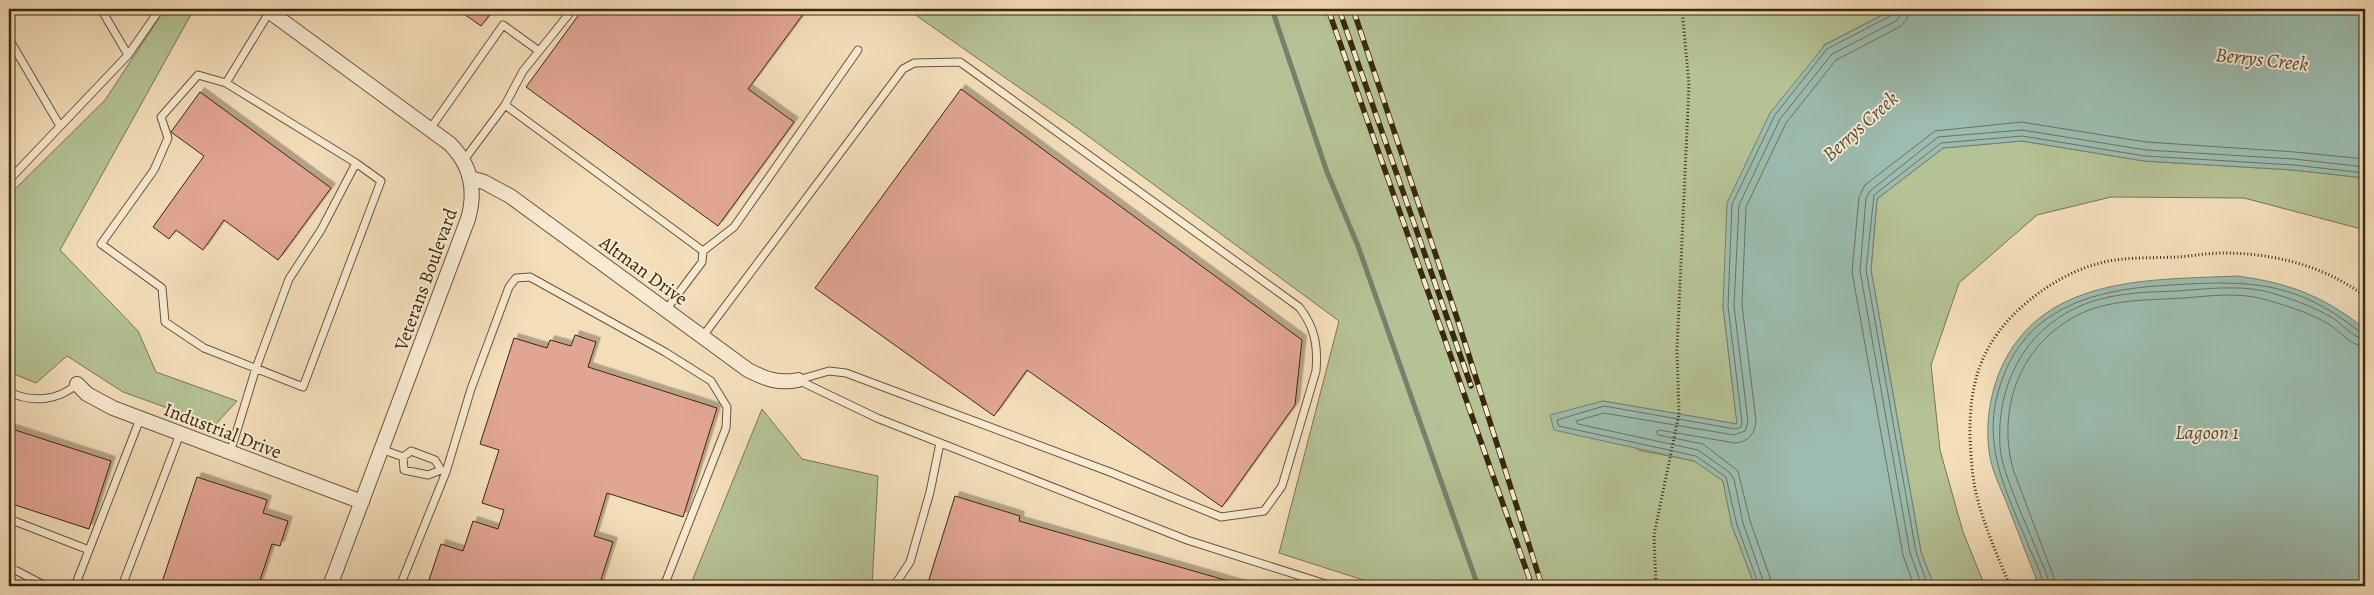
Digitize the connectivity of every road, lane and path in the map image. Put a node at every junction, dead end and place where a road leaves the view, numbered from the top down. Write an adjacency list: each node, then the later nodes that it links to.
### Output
1 (101, 9): 9 (lane)
2 (160, 9): 9 (lane)
3 (573, 9): 8 (lane)
4 (1682, 9): 45 (path)
5 (269, 10): 10 (lane); 13 (street, Veterans Boulevard)
6 (9, 39): 12 (lane)
7 (858, 50): 18 (lane)
8 (539, 51): 11 (lane); 13 (lane)
9 (128, 55): 12 (lane)
10 (226, 83): 15 (lane); 22 (lane)
11 (505, 105): 14 (lane); 18 (lane)
12 (60, 126): 17 (lane)
13 (430, 129): 14 (street, Veterans Boulevard)
14 (464, 160): 16 (street, Veterans Boulevard)
15 (356, 162): 22 (lane); 22 (lane)
16 (470, 178): 20 (street, Altman Drive); 29 (street, Veterans Boulevard)
17 (9, 180)
18 (703, 251): 20 (lane)
19 (2365, 296): 46 (path)
20 (666, 310): 21 (street, Altman Drive)
21 (703, 336): 23 (street, Altman Drive); 23 (lane)
22 (256, 368): 30 (lane)
23 (798, 380): 28 (lane)
24 (76, 384): 25 (lane); 26 (street, Industrial Drive)
25 (9, 392)
26 (140, 419): 27 (street, Industrial Drive); 35 (lane)
27 (180, 434): 30 (street, Industrial Drive); 39 (lane)
28 (940, 444): 43 (lane); 44 (lane)
29 (381, 449): 31 (lane); 33 (street, Veterans Boulevard)
30 (230, 453): 33 (street, Industrial Drive)
31 (403, 457): 32 (lane); 32 (lane)
32 (444, 471): 41 (lane); 42 (lane)
33 (362, 502): 40 (street, Veterans Boulevard)
34 (9, 519): 35 (lane)
35 (89, 550): 38 (lane)
36 (17, 571): 37 (lane)
37 (46, 586)
38 (76, 586)
39 (122, 586)
40 (330, 586)
41 (400, 586)
42 (664, 586)
43 (894, 586)
44 (1332, 586)
45 (1656, 586)
46 (2010, 586)

